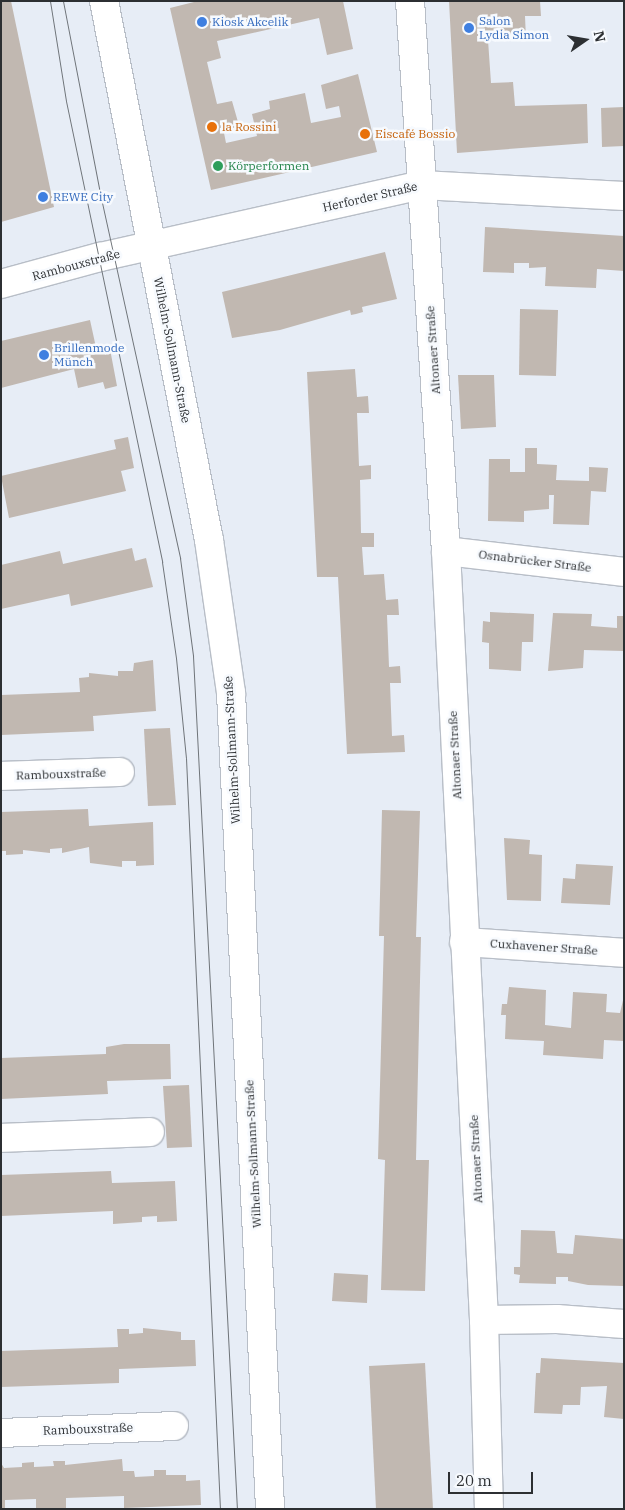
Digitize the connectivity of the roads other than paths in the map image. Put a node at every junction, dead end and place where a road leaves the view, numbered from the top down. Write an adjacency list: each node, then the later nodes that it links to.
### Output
1 (104, 1): 5 (street, Wilhelm-Sollmann-Straße)
2 (410, 1): 3 (street, Altonaer Straße)
3 (422, 185): 4 (street, Herforder Straße); 5 (street, Herforder Straße); 7 (street, Altonaer Straße)
4 (624, 196)
5 (151, 247): 6 (street, Rambouxstraße); 19 (street, Wilhelm-Sollmann-Straße)
6 (1, 284)
7 (446, 551): 8 (street, Osnabrücker Straße); 11 (street, Altonaer Straße)
8 (624, 572)
9 (120, 772): 10 (street, Rambouxstraße)
10 (1, 776)
11 (464, 942): 12 (street, Cuxhavener Straße); 15 (street, Altonaer Straße)
12 (624, 953)
13 (150, 1132): 14 (street)
14 (1, 1138)
15 (484, 1320): 16 (street); 20 (street, Altonaer Straße)
16 (624, 1324)
17 (174, 1426): 18 (street, Rambouxstraße)
18 (1, 1433)
19 (270, 1509)
20 (489, 1509)

